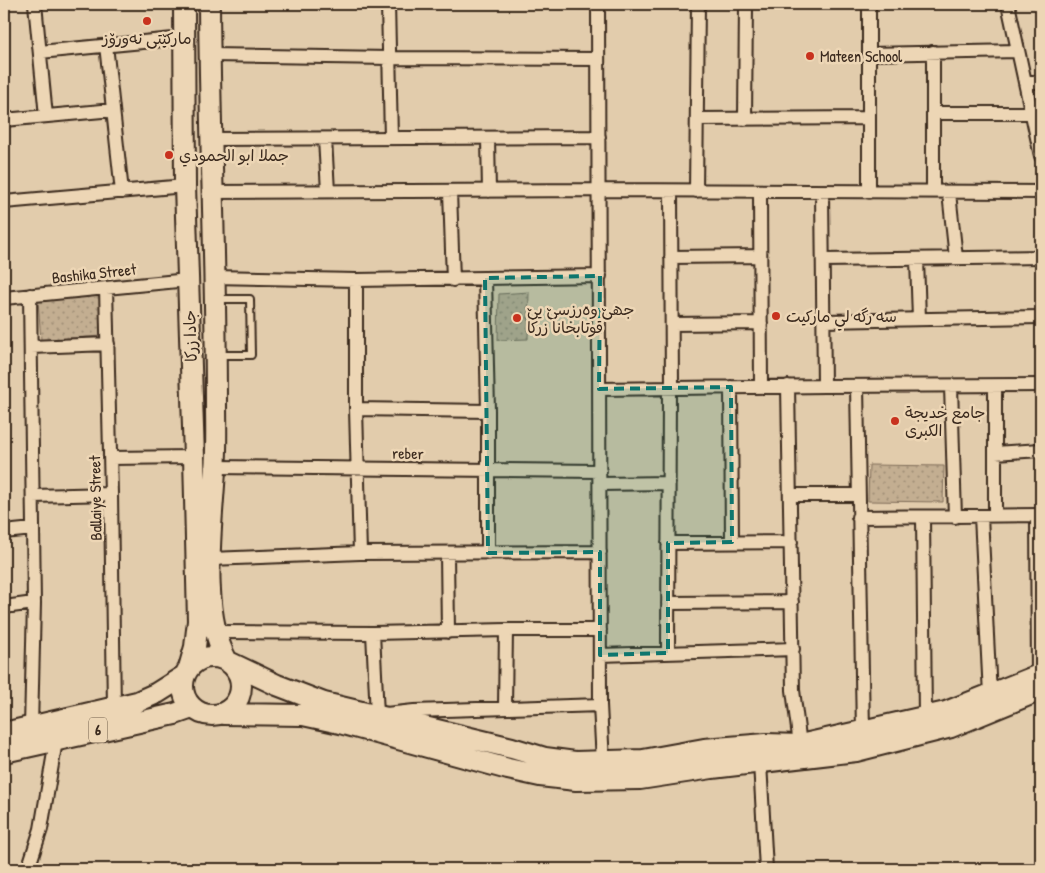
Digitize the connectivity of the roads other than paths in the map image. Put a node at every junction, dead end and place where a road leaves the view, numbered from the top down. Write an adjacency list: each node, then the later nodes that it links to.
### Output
1 (35, 4): 13 (street)
2 (184, 4): 10 (main road, جادا زرکا)
3 (210, 4): 16 (main road, جادا زرکا)
4 (388, 4): 17 (street)
5 (598, 4): 18 (street)
6 (698, 4): 26 (street)
7 (746, 4): 27 (street)
8 (869, 4): 15 (street)
9 (1008, 4): 12 (street)
10 (184, 38): 11 (street); 35 (main road, جادا زرکا)
11 (106, 45): 13 (street); 21 (street)
12 (1018, 50): 14 (street); 19 (street)
13 (40, 52): 24 (street)
14 (933, 52): 15 (street); 22 (street)
15 (869, 54): 25 (street)
16 (210, 55): 17 (street); 33 (main road, جادا زرکا)
17 (390, 58): 18 (street); 31 (street)
18 (598, 59): 29 (street)
19 (1025, 82): 20 (street); 23 (street)
20 (1041, 82)
21 (113, 110): 24 (street); 42 (street)
22 (933, 113): 23 (street); 47 (street)
23 (1032, 113): 34 (street)
24 (46, 116): 28 (street)
25 (869, 118): 27 (street); 46 (street)
26 (697, 119): 27 (street); 41 (street)
27 (745, 119)
28 (4, 120)
29 (599, 137): 32 (street); 37 (street)
30 (325, 138): 31 (street); 33 (street); 38 (street)
31 (392, 138): 32 (street)
32 (488, 138): 36 (street)
33 (210, 139): 43 (main road, جادا زرکا)
34 (1041, 156)
35 (185, 186): 42 (street); 60 (main road, جادا زرکا)
36 (488, 190): 37 (street); 39 (street)
37 (599, 190): 40 (street); 57 (street)
38 (328, 191): 39 (street); 43 (street)
39 (450, 191): 62 (street)
40 (671, 191): 41 (street); 52 (street)
41 (696, 191): 44 (street)
42 (122, 192): 50 (street)
43 (211, 192): 58 (main road, جادا زرکا)
44 (760, 192): 45 (street); 51 (street)
45 (822, 192): 46 (street); 56 (street)
46 (869, 192): 47 (street)
47 (933, 192): 49 (street)
48 (1041, 192): 49 (street)
49 (949, 193): 54 (street)
50 (4, 202)
51 (760, 256): 52 (street); 70 (street)
52 (671, 257): 71 (street)
53 (1041, 257): 54 (street)
54 (956, 258): 55 (street)
55 (917, 259): 56 (street); 68 (street)
56 (823, 260): 69 (street)
57 (600, 276): 59 (street); 84 (street)
58 (213, 278): 61 (street); 66 (main road, جادا زرکا)
59 (485, 278): 62 (street); 88 (street)
60 (188, 280): 63 (street, Bashika Street); 85 (main road, جادا زرکا)
61 (356, 280): 62 (street); 87 (street)
62 (453, 280)
63 (106, 288): 64 (street, Bashika Street); 72 (street, Ballaiye Street)
64 (30, 295): 65 (street, Bashika Street); 73 (street)
65 (4, 298)
66 (214, 299): 74 (main road, جادا زرکا); 74 (lane)
67 (1041, 316): 68 (street)
68 (919, 319): 69 (street)
69 (824, 321): 76 (street)
70 (760, 323): 71 (street); 82 (street)
71 (672, 324): 83 (street)
72 (108, 344): 73 (street); 92 (street, Ballaiye Street)
73 (31, 347): 101 (street)
74 (215, 355): 86 (main road, جادا زرکا)
75 (788, 386): 76 (street); 82 (street); 99 (street)
76 (824, 386): 77 (street)
77 (857, 386): 78 (street); 100 (street)
78 (951, 386): 79 (street); 103 (street)
79 (995, 386): 80 (street); 90 (street)
80 (1041, 386)
81 (731, 387): 82 (street); 83 (street); 110 (street)
82 (761, 387)
83 (671, 388): 84 (street); 97 (street)
84 (599, 390): 96 (street)
85 (192, 399): 86 (main road); 91 (main road, جادا زرکا)
86 (216, 399): 93 (main road, جادا زرکا)
87 (356, 408): 88 (street); 94 (street)
88 (488, 411): 95 (street)
89 (1041, 450): 90 (street)
90 (996, 453): 105 (street)
91 (194, 456): 92 (street); 131 (main road, جادا زرکا)
92 (110, 458): 98 (street, Ballaiye Street)
93 (216, 467): 94 (street, reber); 117 (main road, جادا زرکا)
94 (357, 468): 95 (street, reber); 115 (street)
95 (488, 470): 96 (street, reber); 113 (street)
96 (600, 478): 97 (street, reber); 114 (street)
97 (669, 483): 112 (street)
98 (111, 494): 101 (street); 135 (street, Ballaiye Street)
99 (790, 495): 100 (street); 111 (street)
100 (858, 495): 106 (street)
101 (33, 496): 108 (street)
102 (1039, 515): 105 (street); 132 (street)
103 (955, 516): 104 (street); 107 (street)
104 (981, 516): 105 (street); 133 (street)
105 (995, 516)
106 (858, 517): 107 (street); 142 (street)
107 (923, 517): 140 (street)
108 (33, 529): 109 (street); 119 (street)
109 (4, 532)
110 (732, 542): 111 (street); 112 (street)
111 (791, 542): 118 (street)
112 (668, 543): 120 (street)
113 (488, 552): 114 (street); 116 (street)
114 (600, 552): 123 (street)
115 (360, 553): 116 (street); 117 (street)
116 (447, 553): 125 (street)
117 (210, 559): 124 (main road, جادا زرکا)
118 (792, 602): 120 (street); 127 (street)
119 (34, 603): 121 (street); 141 (street)
120 (668, 604): 128 (street)
121 (4, 607)
122 (506, 630): 123 (street); 125 (street); 137 (street)
123 (600, 630): 129 (street)
124 (217, 632): 126 (street); 130 (main road, جادا زرکا)
125 (448, 632): 126 (street)
126 (373, 633): 139 (street)
127 (793, 649): 128 (street); 146 (street)
128 (668, 653): 129 (street)
129 (600, 655): 134 (street)
130 (229, 662): 131 (main road); 138 (main road); 139 (main road)
131 (187, 672): 135 (main road, 6); 136 (main road)
132 (1040, 680): 133 (main road); 149 (main road)
133 (990, 695): 140 (main road)
134 (600, 705): 137 (street); 148 (street)
135 (114, 708): 141 (main road, 6)
136 (192, 708): 138 (main road); 144 (main road, 6)
137 (505, 708): 139 (street)
138 (223, 714): 149 (main road)
139 (377, 716): 148 (main road)
140 (925, 718): 142 (main road)
141 (31, 727): 143 (main road, 6)
142 (863, 732): 146 (main road)
143 (4, 733)
144 (56, 740): 147 (main road, 6); 150 (street)
145 (766, 744): 146 (main road); 148 (main road); 149 (street)
146 (800, 745)
147 (4, 752)
148 (603, 762)
149 (760, 764): 151 (street)
150 (28, 869)
151 (766, 869)

